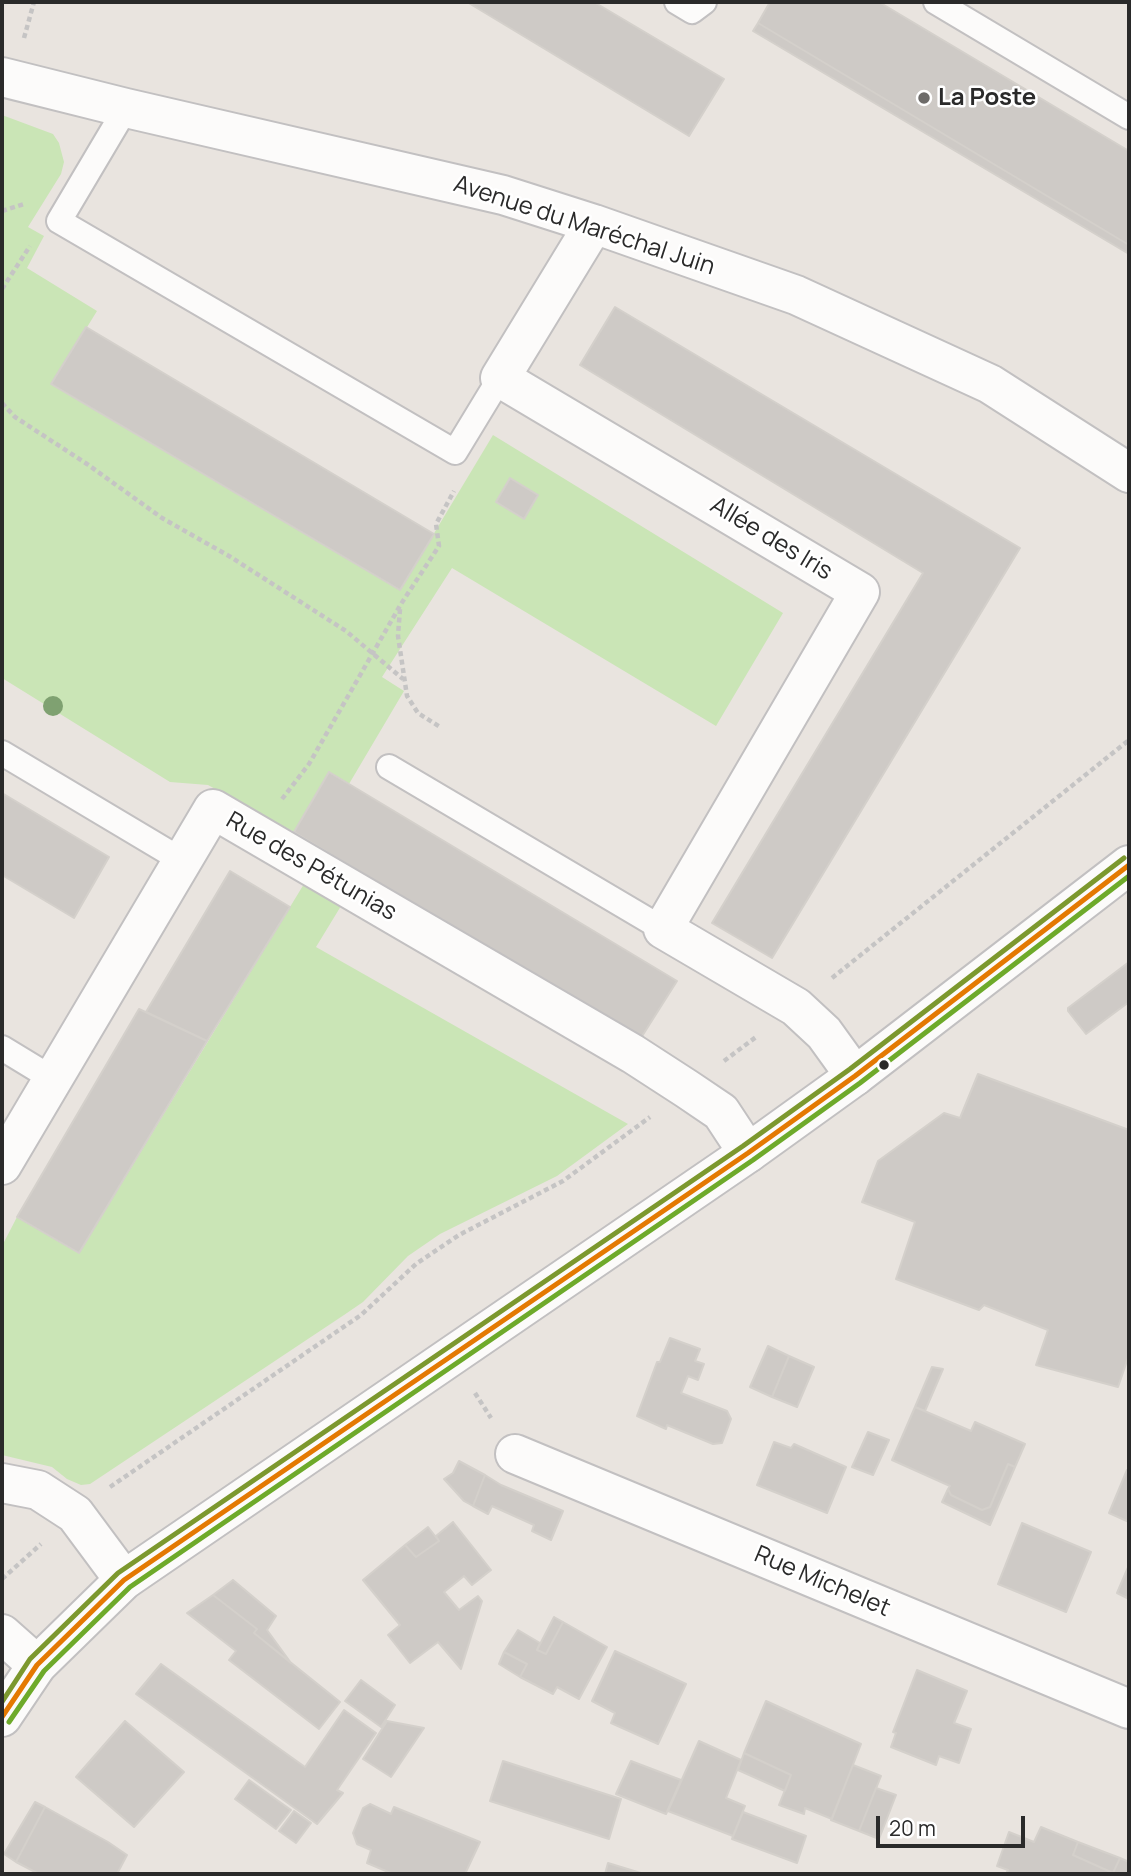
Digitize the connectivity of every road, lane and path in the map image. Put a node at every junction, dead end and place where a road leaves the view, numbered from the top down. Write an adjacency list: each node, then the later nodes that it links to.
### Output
1 (677, 2): 2 (lane)
2 (704, 2)
3 (936, 2): 6 (lane)
4 (2, 77): 5 (street, Avenue du Maréchal Juin)
5 (126, 108): 7 (lane); 8 (street, Avenue du Maréchal Juin)
6 (1129, 117)
7 (60, 221): 9 (path); 12 (lane)
8 (594, 224): 10 (street); 13 (street, Avenue du Maréchal Juin)
9 (2, 289)
10 (500, 378): 12 (lane); 24 (street, Allée des Iris)
11 (2, 404): 15 (path)
12 (456, 452): 14 (path)
13 (1129, 473)
14 (401, 604): 15 (path); 16 (path)
15 (372, 653): 16 (path); 21 (path)
16 (403, 679): 17 (path)
17 (440, 727)
18 (1129, 740): 25 (path)
19 (2, 752): 22 (lane)
20 (389, 767): 24 (lane)
21 (249, 831): 22 (street, Rue des Pétunias); 32 (street, Rue des Pétunias)
22 (183, 861): 30 (street, Rue des Pétunias)
23 (1129, 865): 29 (street)
24 (663, 929): 29 (street)
25 (830, 980)
26 (762, 1033): 28 (path)
27 (2, 1048): 30 (lane)
28 (717, 1066)
29 (855, 1076): 32 (street)
30 (53, 1079): 33 (street, Rue des Pétunias)
31 (651, 1116): 36 (path)
32 (748, 1153): 39 (street)
33 (2, 1165)
34 (514, 1454): 42 (street, Rue Michelet)
35 (2, 1483): 39 (street)
36 (105, 1490)
37 (44, 1541): 38 (path)
38 (2, 1579)
39 (124, 1580): 41 (street)
40 (2, 1634): 41 (street)
41 (37, 1665): 43 (street)
42 (1129, 1709)
43 (2, 1717)

